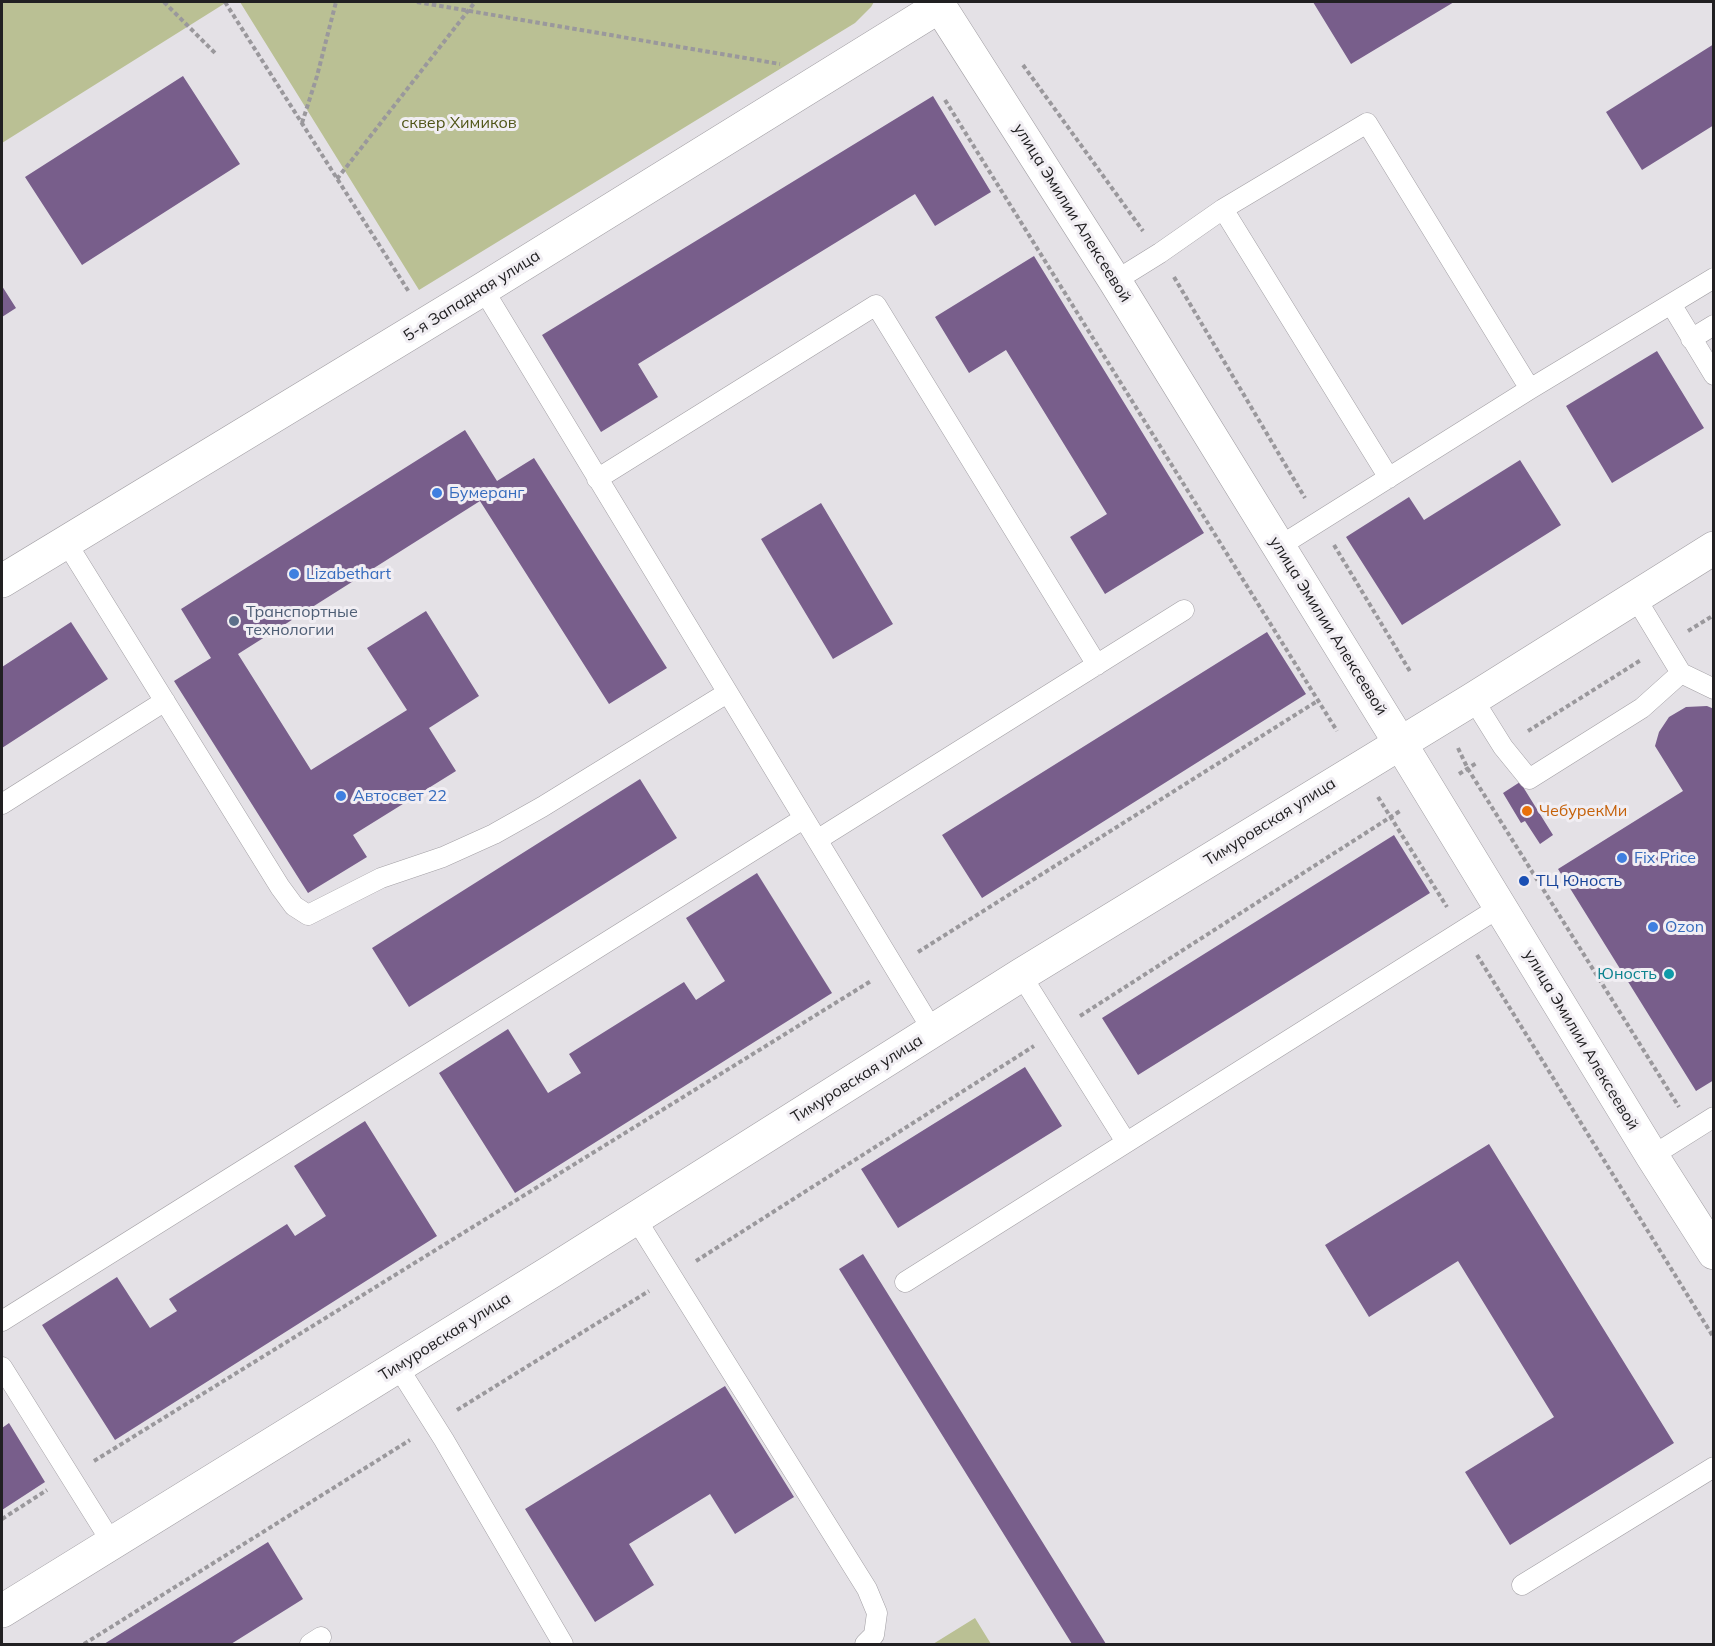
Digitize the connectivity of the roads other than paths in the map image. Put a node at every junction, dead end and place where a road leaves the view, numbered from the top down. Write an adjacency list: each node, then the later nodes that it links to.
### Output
1 (938, 4): 4 (street, улица Эмилии Алексеевой); 5 (street, 5-я Западная улица)
2 (1223, 209): 4 (lane); 10 (lane); 11 (lane)
3 (1713, 278): 6 (lane)
4 (1115, 281): 14 (street, улица Эмилии Алексеевой)
5 (483, 289): 12 (lane); 13 (street, 5-я Западная улица)
6 (1671, 304): 8 (lane); 10 (lane)
7 (1713, 325): 8 (lane)
8 (1691, 339): 9 (lane)
9 (1713, 375)
10 (1530, 389): 11 (lane)
11 (1389, 478): 14 (lane)
12 (597, 479): 19 (lane); 22 (lane)
13 (66, 542): 16 (street, 5-я Западная улица); 24 (lane)
14 (1280, 546): 25 (street, улица Эмилии Алексеевой)
15 (1713, 548): 17 (street, Тимуровская улица)
16 (2, 581)
17 (1635, 597): 20 (lane); 23 (street, Тимуровская улица)
18 (1184, 610): 19 (lane)
19 (1097, 664): 28 (lane)
20 (1681, 673): 21 (lane); 23 (lane)
21 (1713, 688)
22 (727, 693): 24 (lane); 27 (lane)
23 (1473, 699): 25 (street, Тимуровская улица)
24 (165, 701): 26 (lane)
25 (1400, 743): 29 (street, улица Эмилии Алексеевой); 30 (street, Тимуровская улица)
26 (2, 804)
27 (803, 819): 28 (lane); 38 (lane)
28 (817, 840): 31 (lane)
29 (1500, 907): 33 (lane); 34 (street, улица Эмилии Алексеевой)
30 (1021, 975): 31 (street, Тимуровская улица); 33 (lane)
31 (933, 1031): 35 (street, Тимуровская улица)
32 (1713, 1116): 34 (lane)
33 (1126, 1142): 37 (lane)
34 (1652, 1156): 36 (street, улица Эмилии Алексеевой)
35 (636, 1219): 40 (street, Тимуровская улица); 46 (lane)
36 (1713, 1253)
37 (905, 1282)
38 (2, 1321)
39 (2, 1367): 42 (lane)
40 (398, 1367): 42 (street, Тимуровская улица); 45 (lane)
41 (1713, 1467): 43 (lane)
42 (112, 1543): 44 (street, Тимуровская улица)
43 (1522, 1585)
44 (2, 1611)
45 (563, 1644)
46 (865, 1644)

